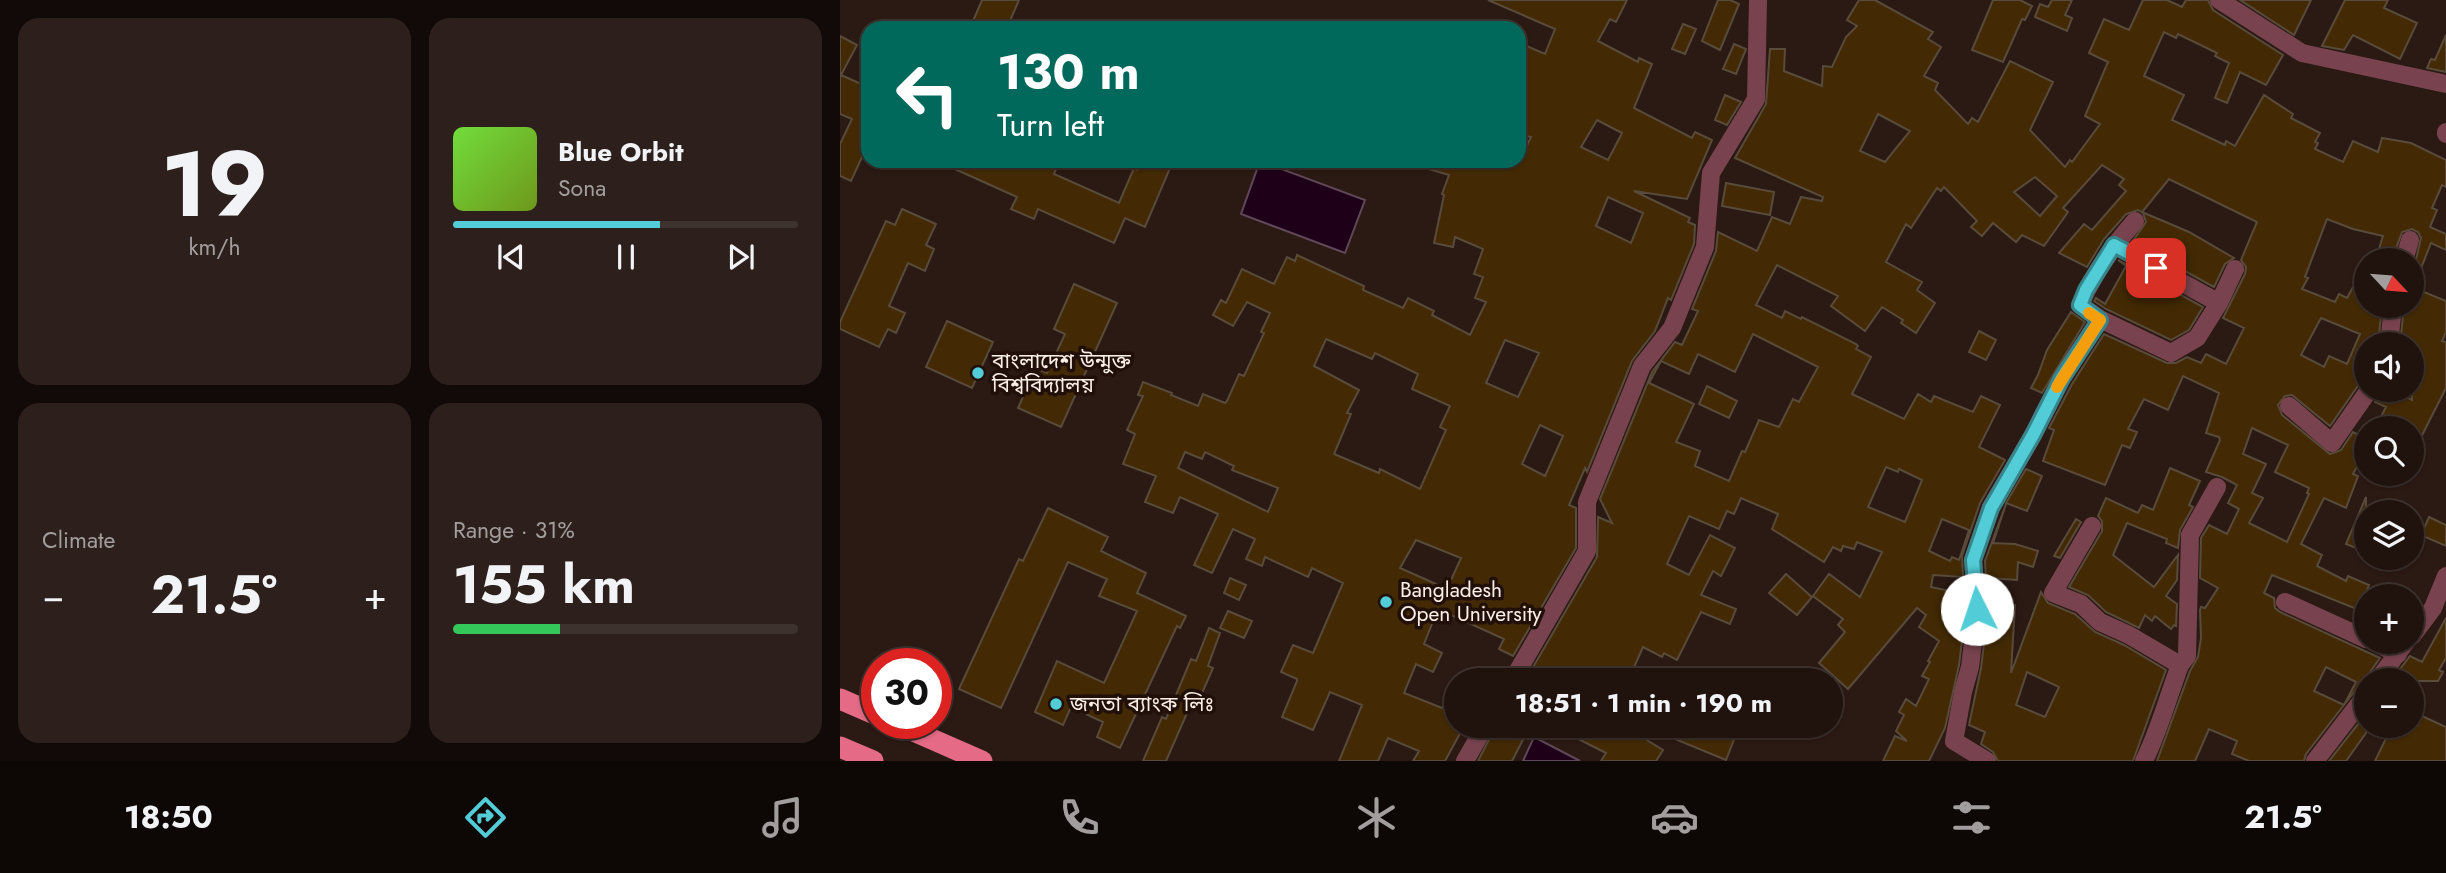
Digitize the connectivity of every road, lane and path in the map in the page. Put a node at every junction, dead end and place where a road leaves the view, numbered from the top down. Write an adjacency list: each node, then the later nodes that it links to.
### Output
1 (1758, 0): 21 (street)
2 (2219, 0): 3 (street)
3 (2446, 84)
4 (2135, 221): 6 (street)
5 (2410, 240): 7 (street)
6 (2114, 245): 9 (street); 10 (street)
7 (2408, 248)
8 (2235, 269): 9 (street)
9 (2219, 303): 10 (street)
10 (2100, 320): 32 (street)
11 (2361, 402): 12 (street)
12 (2289, 406)
13 (2217, 487): 20 (street)
14 (2092, 526): 20 (street)
15 (2444, 585): 17 (street)
16 (2285, 602): 18 (street)
17 (2424, 619)
18 (2354, 634)
19 (2397, 654): 22 (street)
20 (2180, 665): 33 (street)
21 (1520, 668)
22 (2387, 668)
23 (840, 699): 24 (highway)
24 (861, 708)
25 (2354, 711): 34 (street)
26 (1478, 738): 31 (street)
27 (932, 739): 30 (highway)
28 (840, 747): 29 (highway)
29 (873, 761)
30 (982, 761)
31 (1465, 761)
32 (1987, 761)
33 (2144, 761)
34 (2315, 761)

